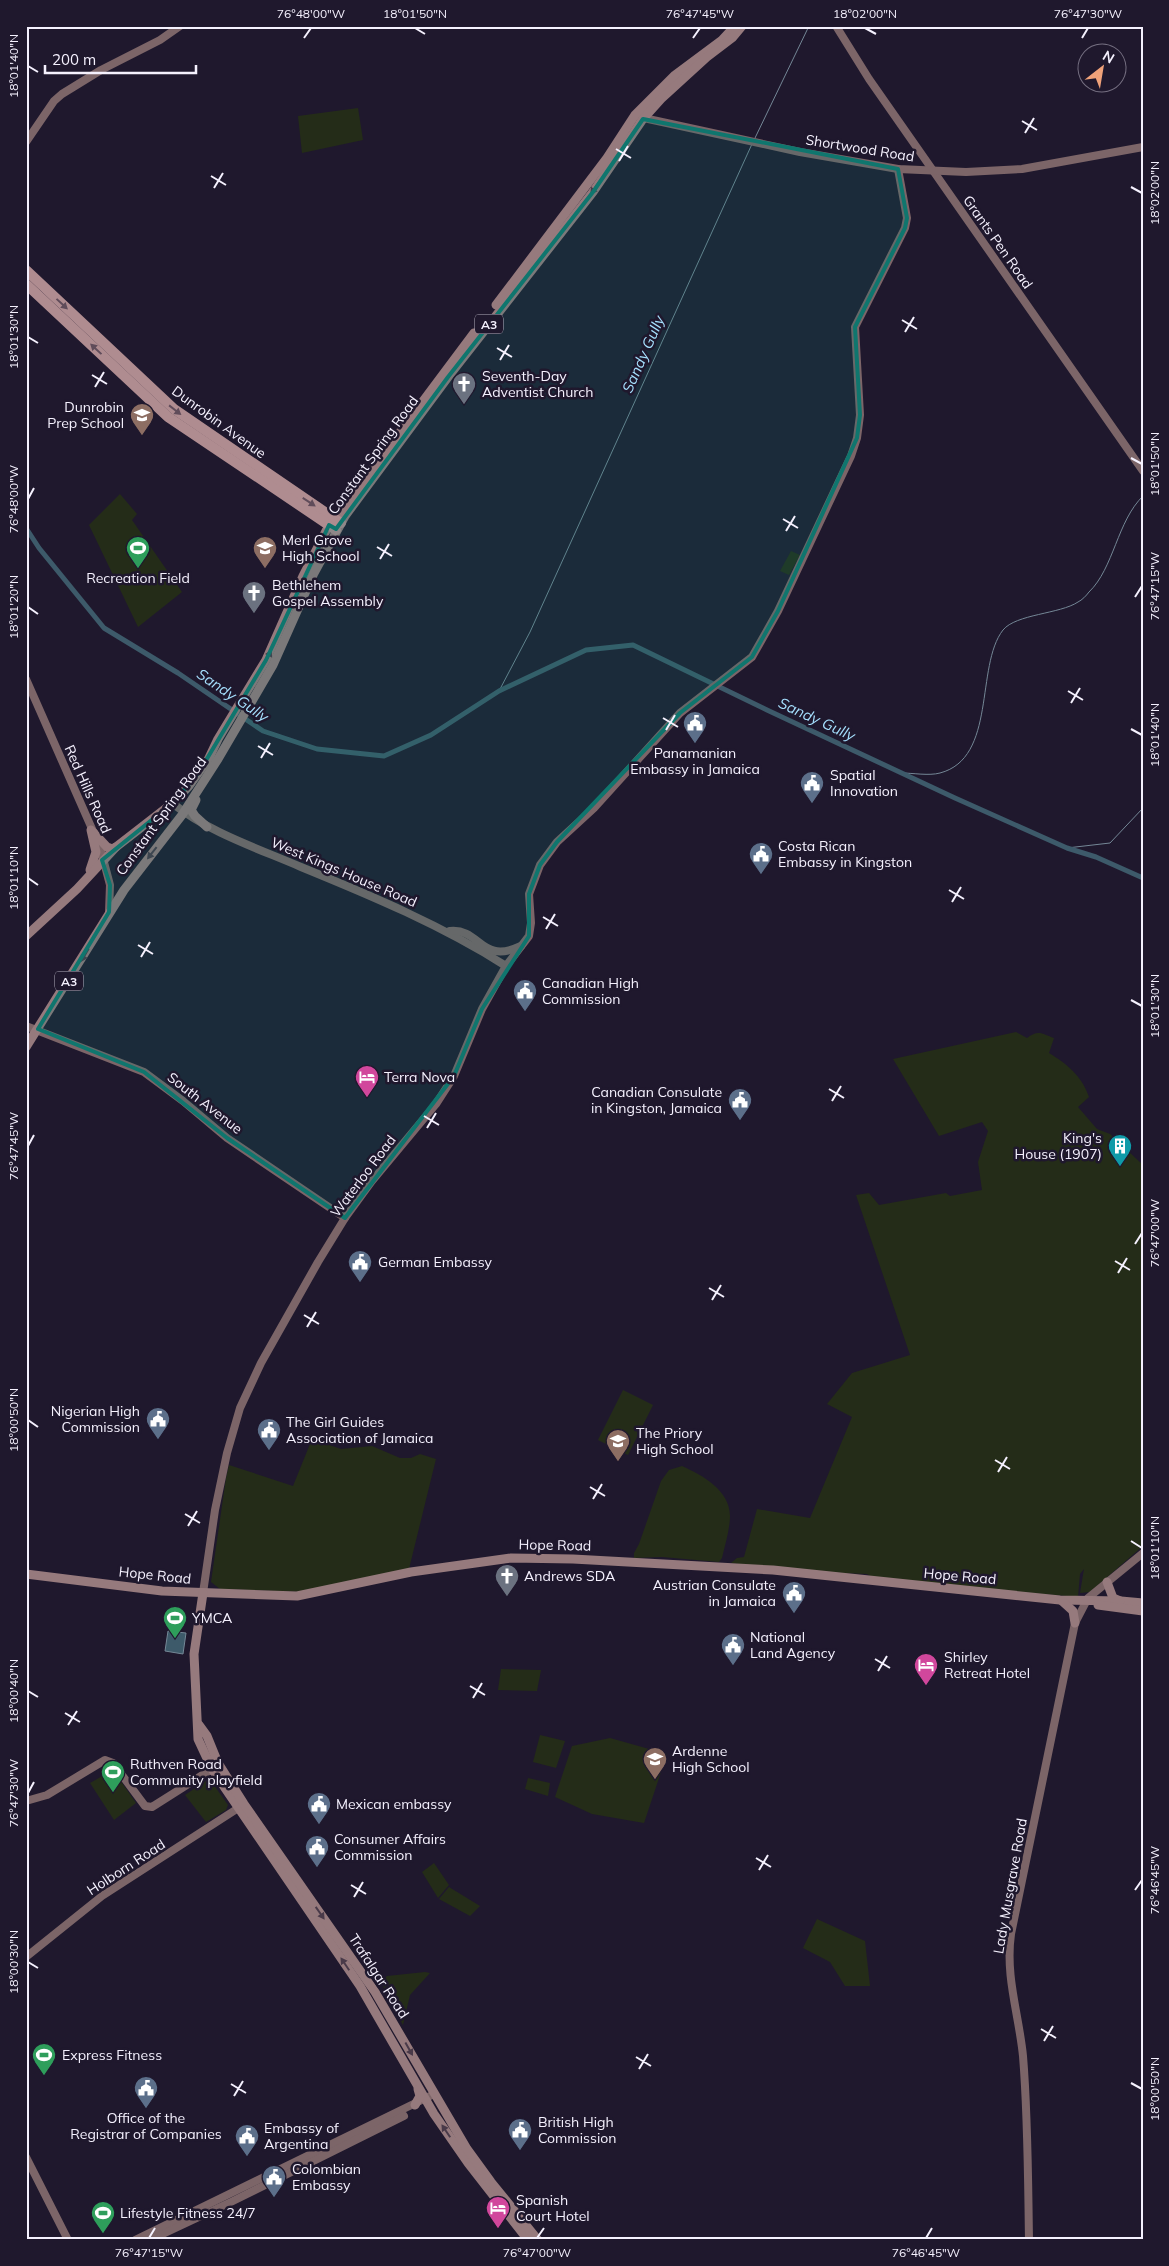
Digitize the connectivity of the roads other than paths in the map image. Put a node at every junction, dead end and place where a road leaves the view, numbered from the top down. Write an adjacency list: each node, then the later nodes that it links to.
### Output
1 (180, 26): 6 (main road)
2 (735, 26): 5 (main road, Constant Spring Road / A3)
3 (742, 26): 5 (main road, Constant Spring Road / A3)
4 (836, 26): 9 (main road, Grants Pen Road)
5 (639, 117): 8 (main road, Shortwood Road); 13 (main road, Constant Spring Road / A3)
6 (26, 142)
7 (1143, 147): 9 (main road, Shortwood Road)
8 (898, 169): 9 (main road, Shortwood Road); 27 (main road, Waterloo Road)
9 (933, 170): 12 (main road, Grants Pen Road)
10 (26, 270): 13 (highway, Dunrobin Avenue, one-way to 13)
11 (26, 284): 13 (highway, Dunrobin Avenue, one-way to 11)
12 (1143, 471)
13 (335, 524): 15 (main road, Constant Spring Road / A3)
14 (26, 679): 20 (main road, Red Hills Road)
15 (232, 724): 16 (main road, Constant Spring Road / A3); 17 (main road, Constant Spring Road / A3)
16 (214, 765): 18 (main road, Constant Spring Road / A3); 19 (main road)
17 (172, 803): 18 (main road, West Kings House Road); 21 (main road, A3)
18 (184, 812): 19 (main road, West Kings House Road); 24 (main road, Constant Spring Road / A3, one-way to 24)
19 (207, 827): 25 (main road, West Kings House Road)
20 (91, 830): 21 (main road); 22 (main road, Red Hills Road); 23 (main road)
21 (116, 847): 22 (main road, A3)
22 (102, 860): 23 (main road, A3); 24 (main road, Red Hills Road)
23 (79, 887): 26 (main road, A3)
24 (109, 912): 30 (main road, Constant Spring Road / A3, one-way to 30)
25 (448, 931): 27 (main road); 28 (main road, West Kings House Road)
26 (26, 936)
27 (521, 946): 28 (main road, Waterloo Road)
28 (506, 966): 32 (main road, Waterloo Road)
29 (26, 1026): 30 (main road, South Avenue)
30 (38, 1029): 31 (main road, Constant Spring Road / A3); 32 (main road, South Avenue)
31 (26, 1047)
32 (346, 1218): 36 (main road, Waterloo Road)
33 (1143, 1553): 35 (main road, Lady Musgrave Road)
34 (26, 1574): 36 (main road, Hope Road)
35 (1107, 1582): 38 (main road); 39 (main road, Lady Musgrave Road)
36 (203, 1593): 37 (main road, Hope Road); 43 (main road, Trafalgar Road)
37 (1060, 1600): 39 (main road, Hope Road); 42 (main road)
38 (1121, 1601): 39 (main road, Hope Road); 40 (main road, Hope Road)
39 (1086, 1602): 41 (main road, Hope Road); 42 (main road, Lady Musgrave Road)
40 (1143, 1603)
41 (1143, 1611)
42 (1075, 1623): 61 (main road, Lady Musgrave Road)
43 (199, 1725): 44 (main road, Trafalgar Road); 46 (main road, Trafalgar Road)
44 (212, 1769): 45 (main road); 46 (main road, Trafalgar Road)
45 (26, 1801)
46 (241, 1806): 47 (main road, Holborn Road); 48 (main road, Trafalgar Road, one-way to 48); 49 (main road, Trafalgar Road, one-way to 46)
47 (26, 1957)
48 (364, 1975): 49 (main road); 51 (main road, Trafalgar Road, one-way to 51)
49 (360, 1986): 50 (main road, Trafalgar Road)
50 (416, 2083): 52 (main road, Trafalgar Road); 53 (main road)
51 (435, 2097): 52 (main road); 60 (main road, Trafalgar Road)
52 (426, 2101): 53 (main road); 54 (main road, Trafalgar Road)
53 (416, 2107): 54 (main road); 57 (main road); 58 (main road)
54 (434, 2114): 59 (main road, Trafalgar Road, one-way to 54)
55 (26, 2158): 56 (main road)
56 (68, 2240)
57 (135, 2240)
58 (150, 2240)
59 (528, 2240)
60 (538, 2240)
61 (1029, 2240)

